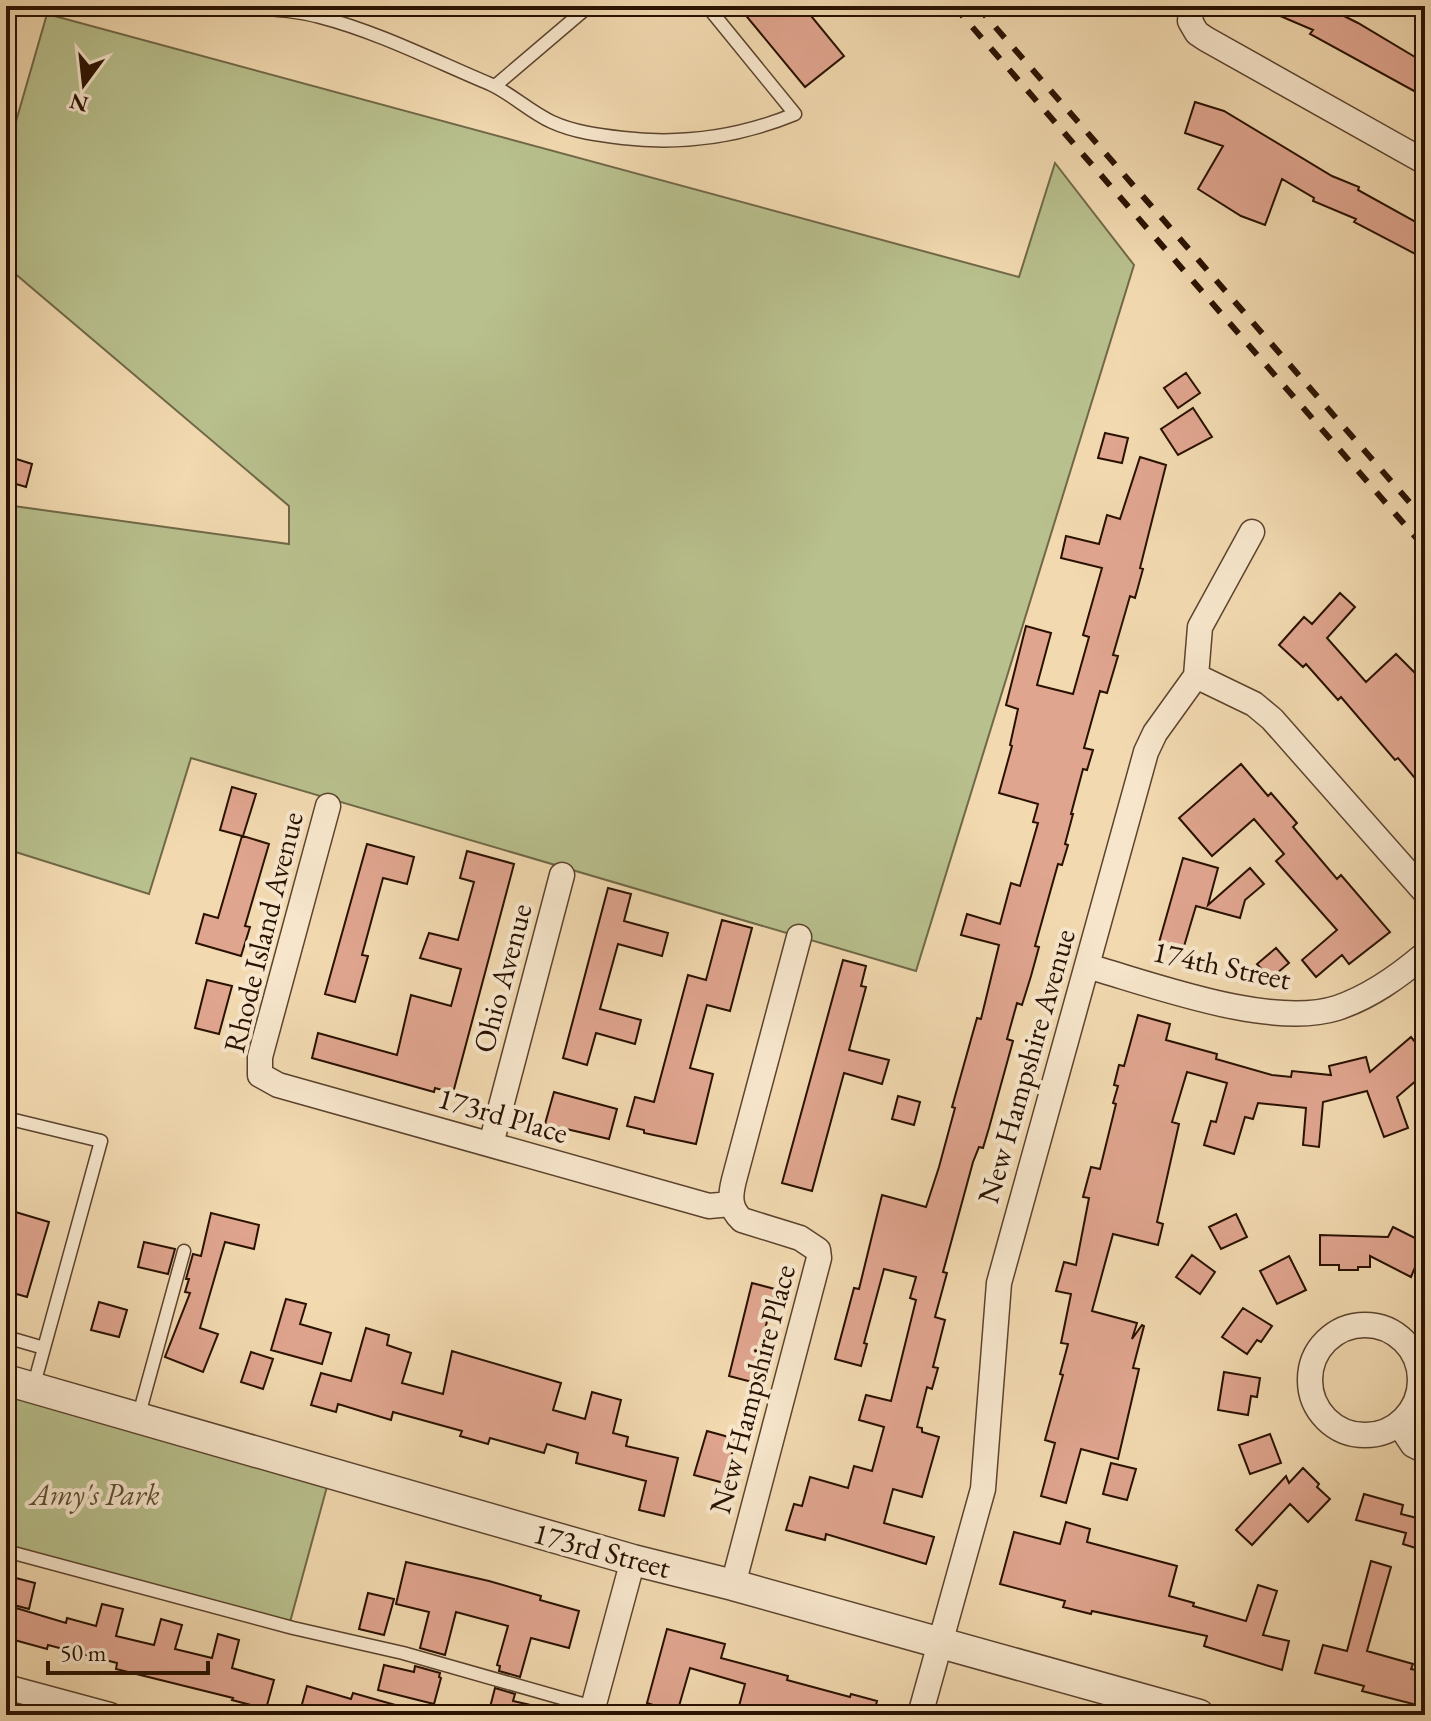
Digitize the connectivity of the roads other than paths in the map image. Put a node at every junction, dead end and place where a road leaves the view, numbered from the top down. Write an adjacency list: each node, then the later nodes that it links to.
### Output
1 (230, 6): 5 (lane)
2 (589, 6): 5 (lane)
3 (707, 6): 5 (lane)
4 (1191, 14): 6 (street)
5 (495, 86)
6 (1425, 162)
7 (1252, 532): 8 (street)
8 (1196, 676): 11 (street); 14 (street, New Hampshire Avenue)
9 (328, 806): 15 (street, Rhode Island Avenue)
10 (562, 875): 17 (street, Ohio Avenue)
11 (1425, 892)
12 (799, 937): 18 (street)
13 (1425, 954): 14 (street, 174th Street)
14 (1087, 966): 29 (street, New Hampshire Avenue)
15 (260, 1075): 17 (street, 173rd Place)
16 (6, 1118): 21 (lane)
17 (491, 1144): 18 (street, 173rd Place)
18 (731, 1204): 28 (street, New Hampshire Place)
19 (184, 1251): 23 (lane)
20 (6, 1337): 21 (lane)
21 (44, 1348): 22 (lane)
22 (20, 1384): 23 (street, 173rd Street)
23 (138, 1418): 27 (street, 173rd Street)
24 (1399, 1424): 24 (street); 25 (street)
25 (1425, 1451)
26 (6, 1551): 31 (lane)
27 (633, 1560): 28 (street, 173rd Street); 31 (street)
28 (733, 1585): 29 (street, 173rd Street)
29 (940, 1642): 33 (street, New Hampshire Avenue); 34 (street, 173rd Street)
30 (6, 1687): 32 (street)
31 (592, 1711)
32 (110, 1715)
33 (920, 1715)
34 (1199, 1715)

